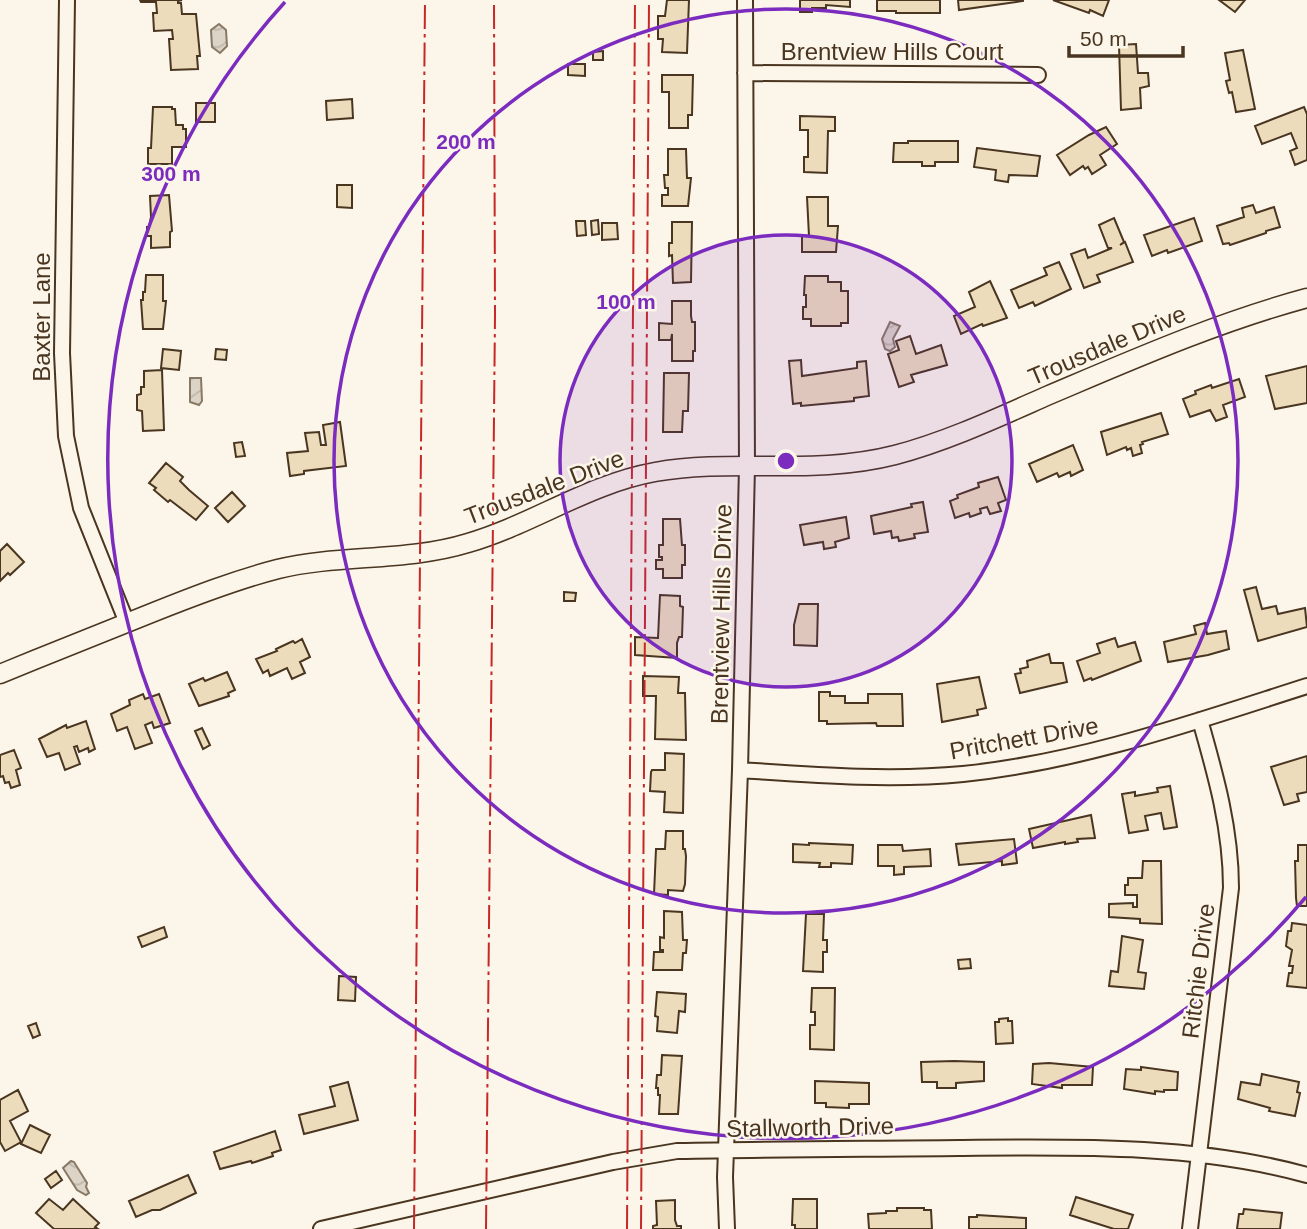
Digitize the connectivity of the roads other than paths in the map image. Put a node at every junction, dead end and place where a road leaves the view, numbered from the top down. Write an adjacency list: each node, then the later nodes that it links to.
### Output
1 (67, 0): 7 (street, Baxter Lane)
2 (745, 0): 3 (street, Brentview Hills Drive)
3 (745, 73): 4 (street, Brentview Hills Court); 6 (street, Brentview Hills Drive)
4 (1038, 75)
5 (1307, 298): 6 (street, Trousdale Drive)
6 (747, 467): 7 (street, Trousdale Drive); 11 (street, Brentview Hills Drive)
7 (127, 623): 8 (street, Trousdale Drive)
8 (0, 674)
9 (1307, 686): 10 (street, Pritchett Drive)
10 (1200, 720): 11 (street, Pritchett Drive); 13 (street, Ritchie Drive)
11 (740, 770): 12 (street, Brentview Hills Drive)
12 (726, 1150): 13 (street, Stallworth Drive); 15 (street, Stallworth Drive); 16 (street, Brentview Hills Drive)
13 (1200, 1156): 14 (street, Stallworth Drive); 17 (street, Ritchie Drive)
14 (1307, 1175)
15 (321, 1229)
16 (727, 1229)
17 (1190, 1229)

